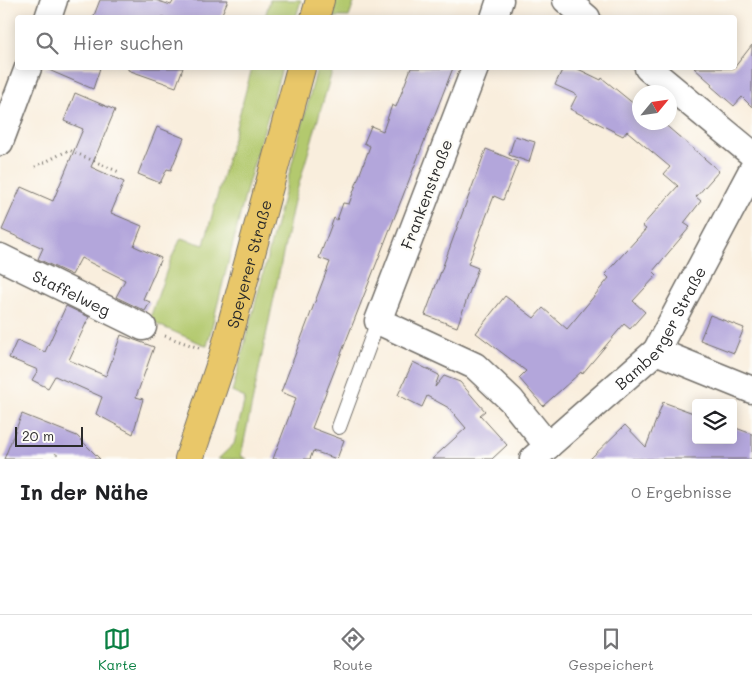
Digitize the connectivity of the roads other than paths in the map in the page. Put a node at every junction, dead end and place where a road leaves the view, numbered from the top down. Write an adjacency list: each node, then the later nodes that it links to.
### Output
1 (54, 0): 5 (street)
2 (320, 0): 6 (main road)
3 (500, 0): 7 (street)
4 (566, 0): 8 (street)
5 (49, 15)
6 (316, 15)
7 (495, 15)
8 (584, 15)
9 (27, 70): 13 (street)
10 (299, 70): 23 (main road, Speyerer Straße)
11 (474, 70): 17 (street, Frankenstraße)
12 (650, 70): 14 (street)
13 (0, 142)
14 (752, 154)
15 (752, 170): 19 (street, Bamberger Straße)
16 (0, 257): 18 (street, Staffelweg)
17 (378, 321): 21 (lane, Frankenstraße); 22 (street)
18 (143, 327)
19 (656, 351): 20 (street); 22 (street, Bamberger Straße)
20 (752, 390)
21 (339, 427)
22 (541, 452)
23 (189, 459)

